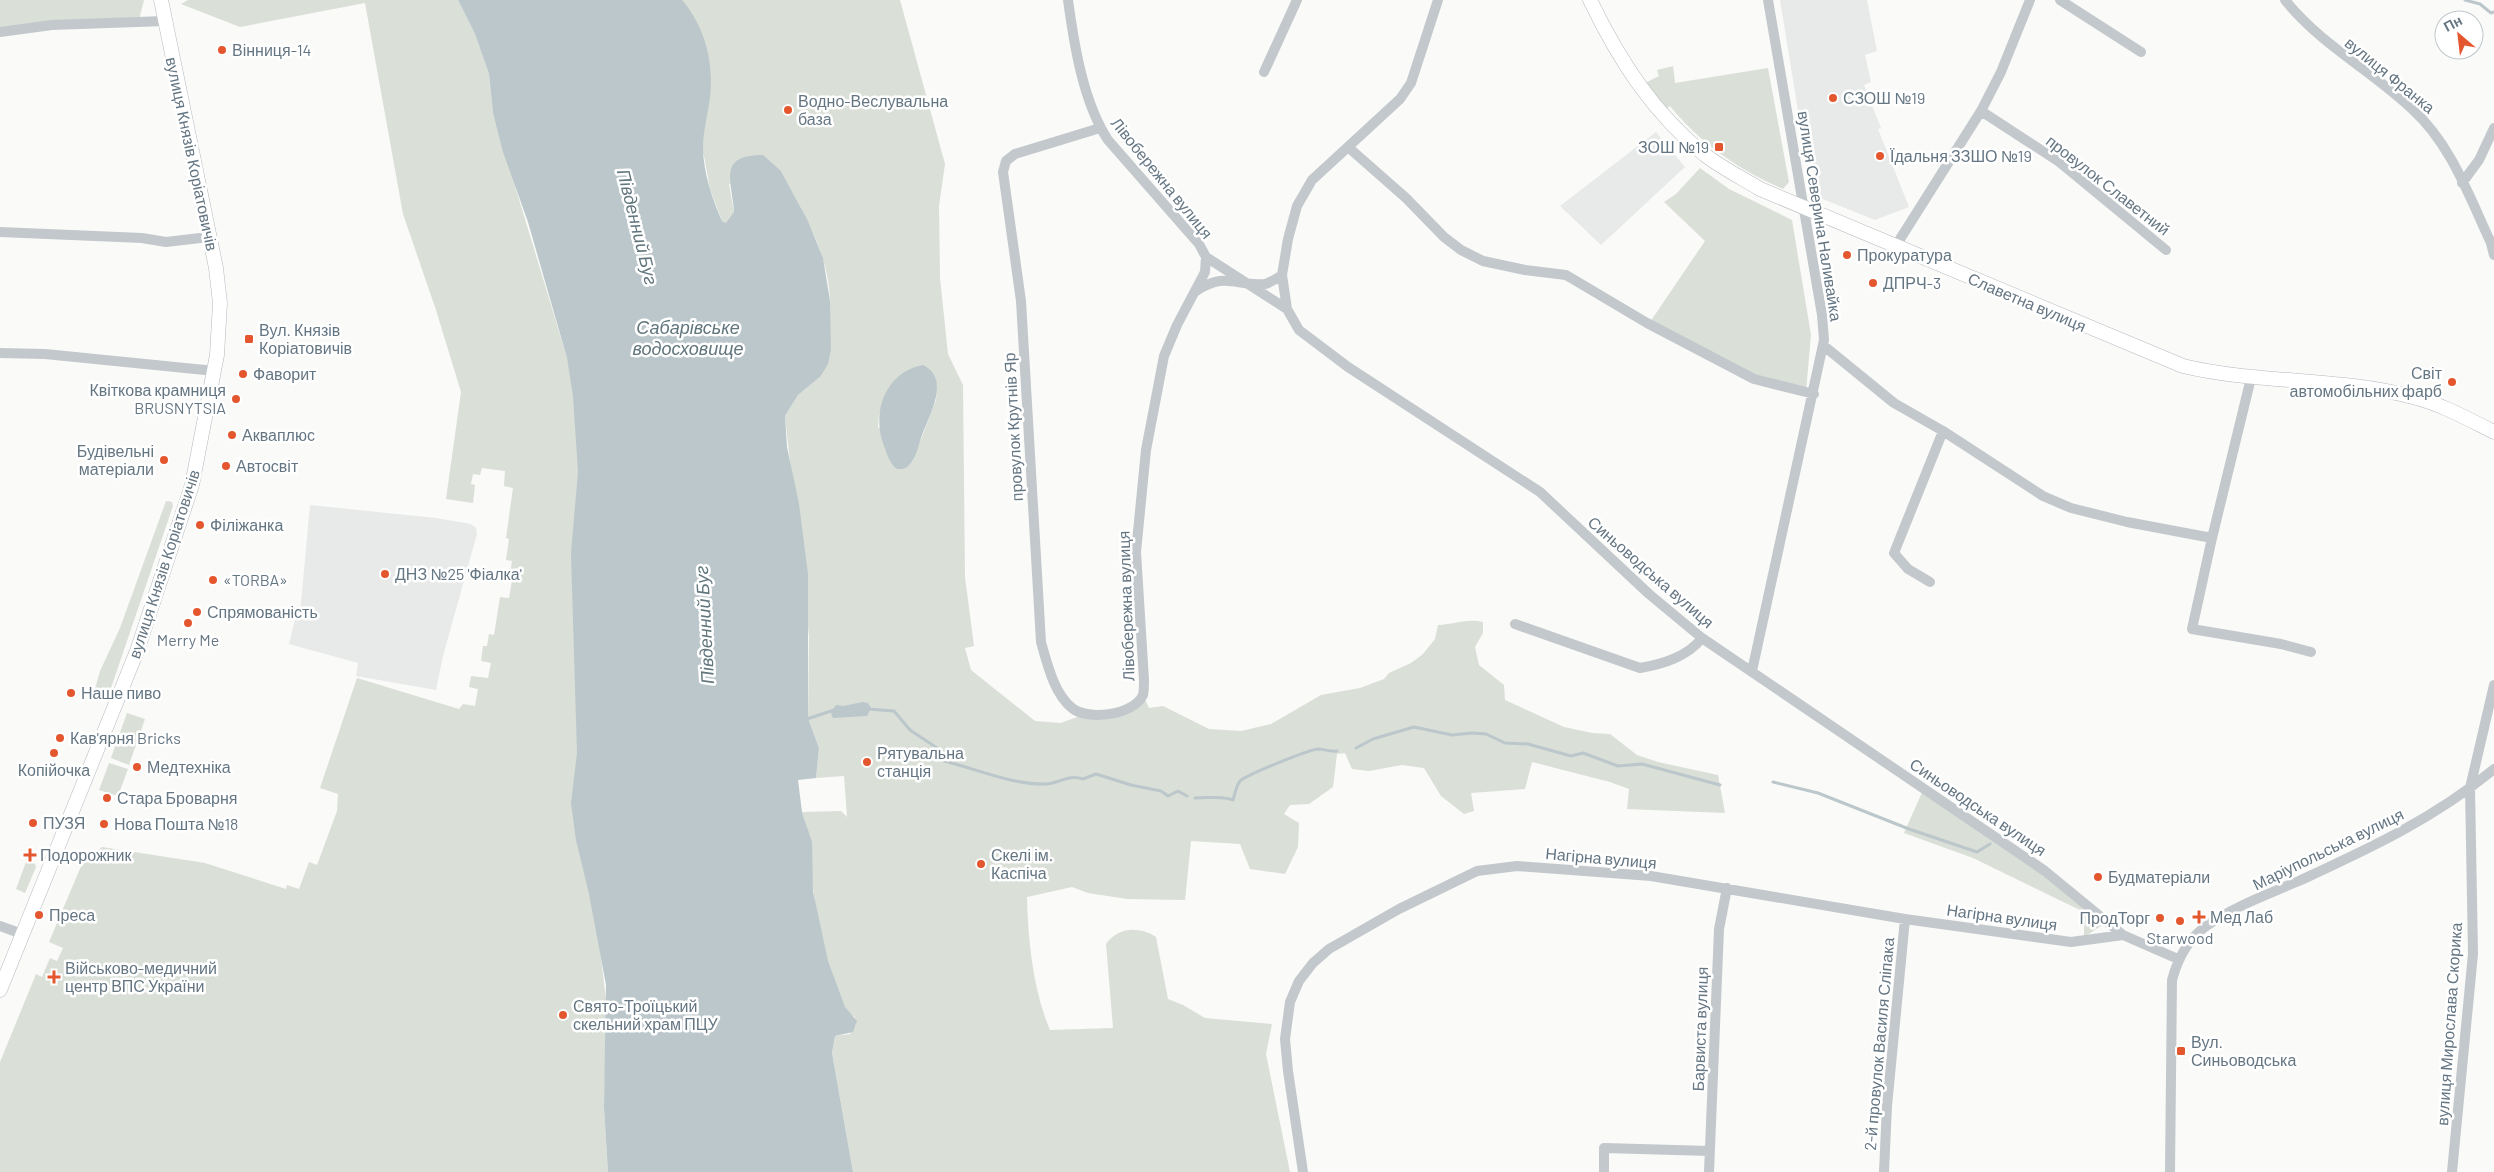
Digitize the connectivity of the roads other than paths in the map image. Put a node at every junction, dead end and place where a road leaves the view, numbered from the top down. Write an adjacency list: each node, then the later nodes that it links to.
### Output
1 (161, 0): 10 (main road, вулиця Князів Коріатовичів)
2 (1068, 0): 15 (street, Лівобережна вулиця)
3 (1296, 0): 13 (street)
4 (1438, 0): 17 (street, Синьоводська вулиця)
5 (1590, 0): 19 (main road, Славетна вулиця)
6 (1768, 0): 19 (street, вулиця Северина Наливайка)
7 (2030, 0): 14 (street)
8 (2060, 0): 12 (street)
9 (2285, 0): 18 (street, вулиця Франка)
10 (165, 21): 11 (street); 21 (main road, вулиця Князів Коріатовичів)
11 (0, 32)
12 (2141, 52)
13 (1264, 72)
14 (1981, 111): 22 (street); 23 (street, провулок Славетний)
15 (1100, 128): 25 (street, Лівобережна вулиця); 44 (street, провулок Крутнів Яр)
16 (2494, 128): 18 (street)
17 (1348, 147): 26 (street, Синьоводська вулиця); 34 (street)
18 (2462, 183): 24 (street, вулиця Франка)
19 (1804, 206): 22 (main road, Славетна вулиця); 30 (street, вулиця Северина Наливайка)
20 (0, 232): 21 (street)
21 (209, 237): 32 (main road, вулиця Князів Коріатовичів)
22 (1895, 247): 33 (main road, Славетна вулиця)
23 (2166, 250)
24 (2494, 255)
25 (1206, 258): 27 (street); 28 (street, Лівобережна вулиця)
26 (1282, 275): 27 (street); 29 (street, Синьоводська вулиця)
27 (1242, 282): 28 (street); 29 (street)
28 (1196, 291): 44 (street, Лівобережна вулиця)
29 (1287, 309): 40 (street, Синьоводська вулиця)
30 (1824, 346): 34 (street, вулиця Северина Наливайка); 35 (street)
31 (0, 353): 32 (street)
32 (215, 371): 50 (main road, вулиця Князів Коріатовичів)
33 (2251, 378): 36 (main road, Славетна вулиця); 37 (street)
34 (1814, 394): 42 (street, вулиця Северина Наливайка)
35 (1943, 431): 37 (street); 38 (street)
36 (2494, 432)
37 (2212, 538): 41 (street)
38 (1930, 582)
39 (1515, 624): 40 (street)
40 (1702, 638): 42 (street, Синьоводська вулиця)
41 (2312, 652)
42 (1752, 671): 51 (street, Синьоводська вулиця)
43 (2494, 685): 46 (street, вулиця Мирослава Скорика)
44 (1143, 695)
45 (2494, 769): 46 (street, Маріупольська вулиця)
46 (2470, 788): 52 (street, Маріупольська вулиця); 60 (street, вулиця Мирослава Скорика)
47 (1727, 888): 48 (street, Нагірна вулиця); 54 (street, Барвиста вулиця); 55 (street, Нагірна вулиця)
48 (1905, 919): 51 (street, Нагірна вулиця); 58 (street, 2-й провулок Василя Сліпака)
49 (0, 926): 50 (street)
50 (22, 934): 53 (main road, вулиця Князів Коріатовичів)
51 (2123, 935): 52 (street, Синьоводська вулиця)
52 (2178, 958): 59 (street)
53 (0, 990)
54 (1710, 1151): 56 (street); 57 (street, Барвиста вулиця)
55 (1303, 1172)
56 (1604, 1172)
57 (1709, 1172)
58 (1884, 1172)
59 (2170, 1172)
60 (2452, 1172)

